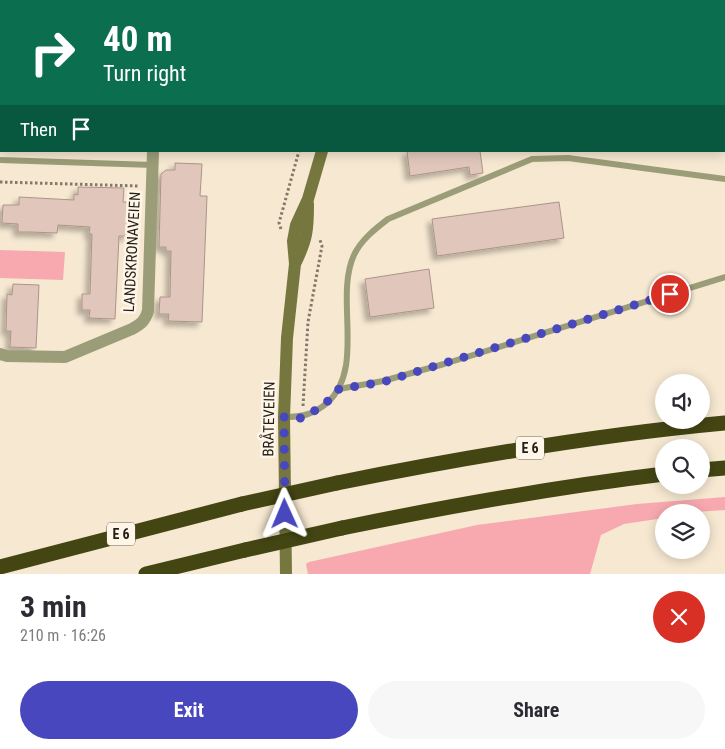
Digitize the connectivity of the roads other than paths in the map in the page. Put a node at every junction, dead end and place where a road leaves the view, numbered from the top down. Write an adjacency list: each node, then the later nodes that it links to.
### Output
1 (17, 152): 5 (lane)
2 (153, 152): 6 (street, LANDSKRONAVEIEN)
3 (322, 152): 11 (main road, BRÅTEVEIEN)
4 (0, 160): 5 (lane)
5 (16, 160): 6 (lane)
6 (153, 165): 9 (street, LANDSKRONAVEIEN)
7 (725, 179): 10 (lane)
8 (725, 277): 10 (lane)
9 (0, 354)
10 (339, 389): 11 (lane)
11 (284, 417): 18 (main road, BRÅTEVEIEN)
12 (725, 423): 16 (highway, E 6, bridge)
13 (725, 468): 14 (highway)
14 (710, 469)
15 (655, 475): 17 (highway, bridge)
16 (0, 566)
17 (146, 574)
18 (286, 574)

